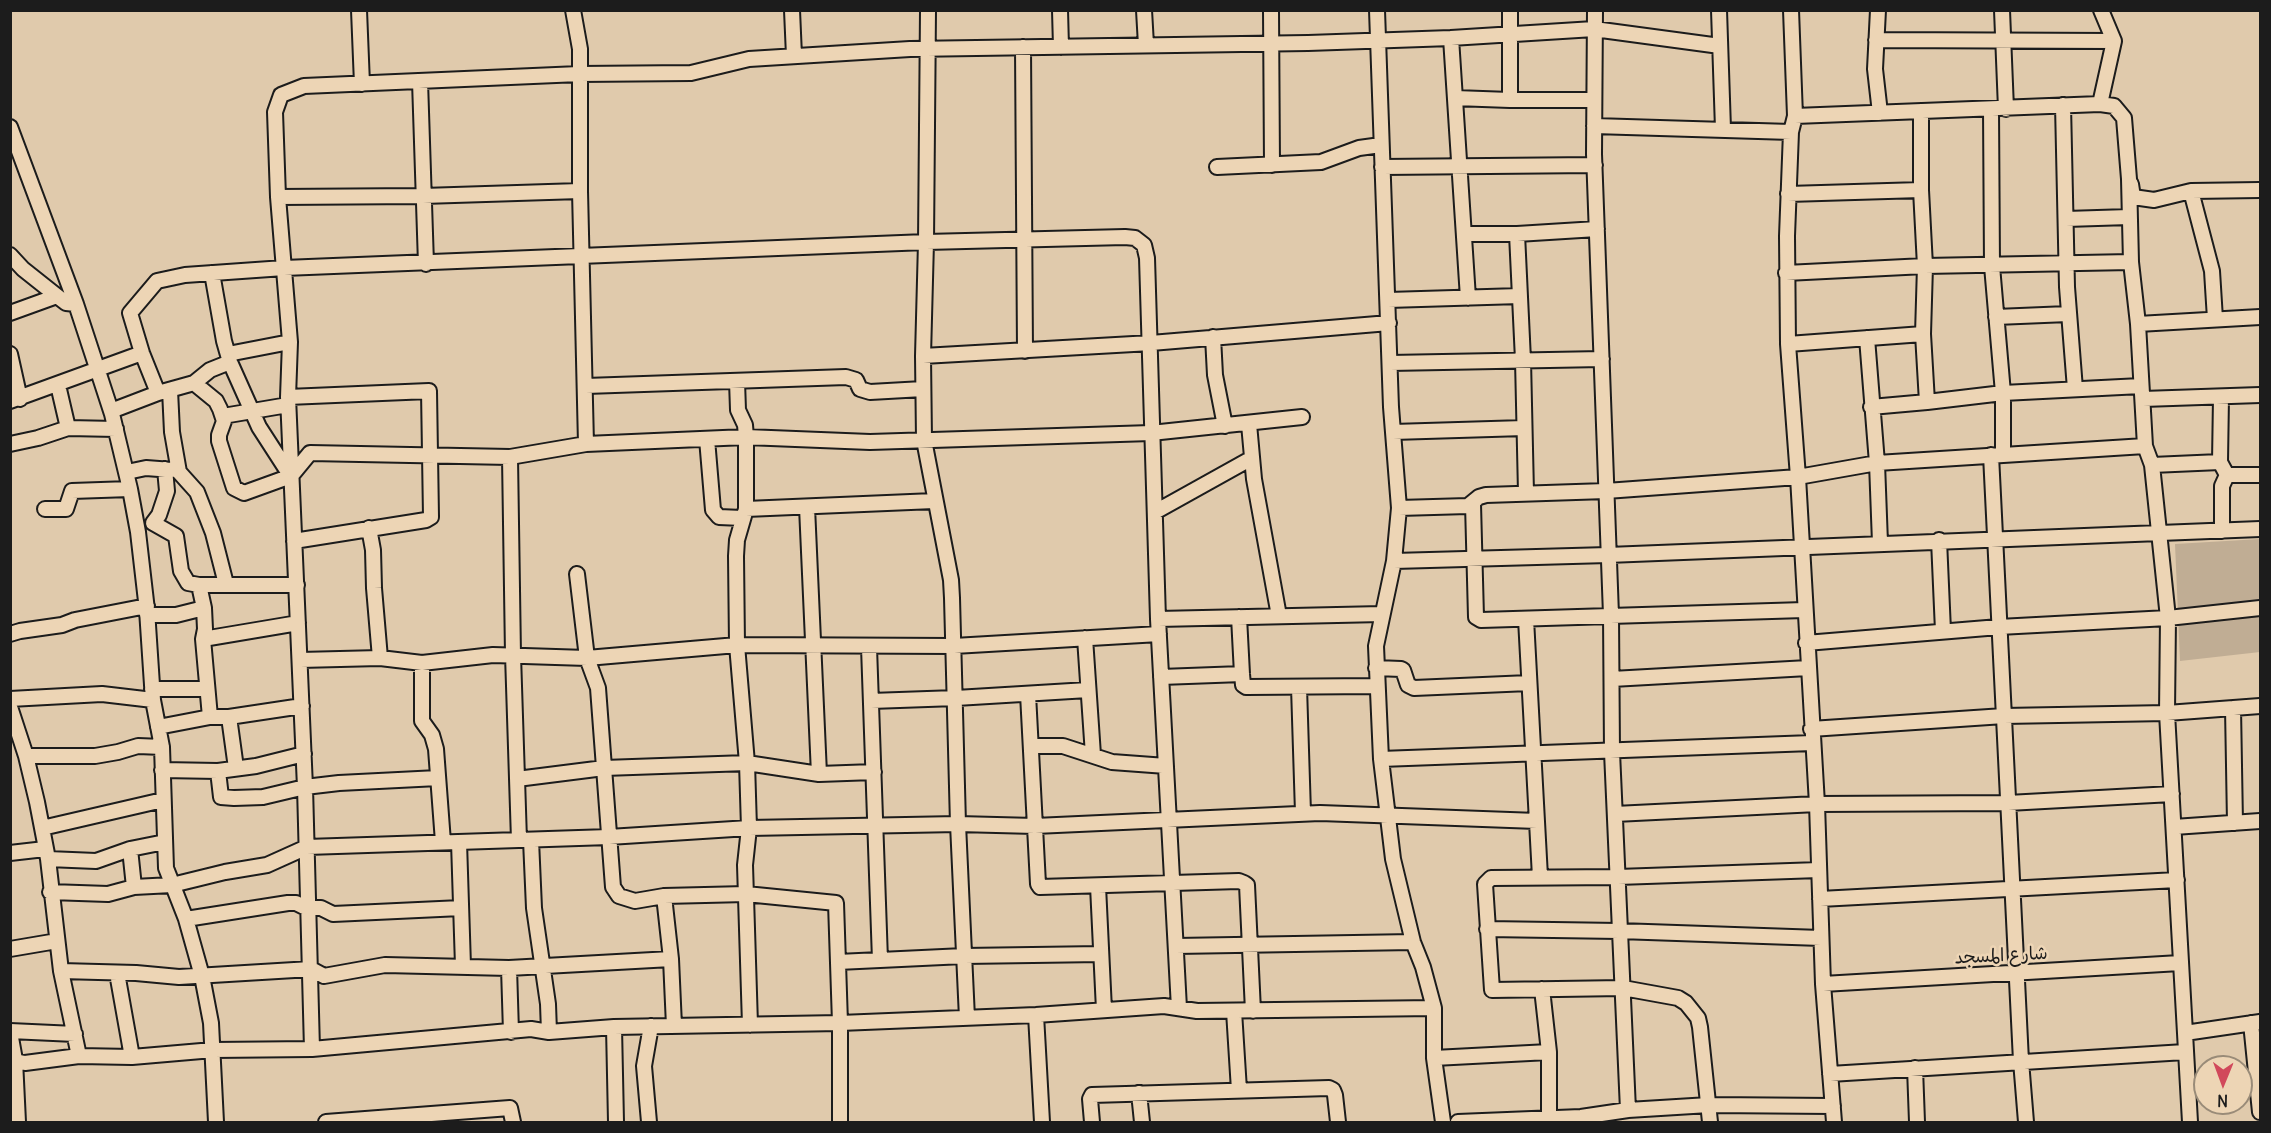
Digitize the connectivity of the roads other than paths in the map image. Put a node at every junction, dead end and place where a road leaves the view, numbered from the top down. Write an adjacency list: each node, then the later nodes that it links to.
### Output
1 (359, 10): 32 (street)
2 (573, 10): 30 (street)
3 (792, 10): 29 (street)
4 (928, 10): 28 (street)
5 (1060, 10): 25 (street)
6 (1144, 10): 24 (street)
7 (1271, 10): 23 (street)
8 (1377, 10): 19 (street)
9 (1510, 10): 17 (street)
10 (1595, 10): 16 (street)
11 (1719, 10): 26 (street)
12 (1791, 10): 42 (street)
13 (1878, 10): 20 (street)
14 (2002, 10): 21 (street)
15 (2101, 10): 22 (street)
16 (1594, 29): 17 (street); 26 (street); 35 (street)
17 (1510, 33): 18 (street); 34 (street)
18 (1451, 38): 19 (street); 33 (street)
19 (1378, 40): 23 (street); 47 (street)
20 (1876, 40): 21 (street); 41 (street)
21 (2002, 41): 22 (street); 39 (street)
22 (2114, 41): 36 (street)
23 (1270, 43): 24 (street); 48 (street)
24 (1146, 45): 25 (street)
25 (1061, 46): 27 (street)
26 (1720, 46): 45 (street)
27 (1023, 47): 28 (street); 66 (street)
28 (927, 49): 29 (street); 67 (street)
29 (794, 56): 30 (street)
30 (579, 74): 31 (street); 56 (street)
31 (420, 81): 32 (street); 59 (street)
32 (362, 84): 60 (street)
33 (1455, 98): 34 (street); 50 (street)
34 (1510, 100): 35 (street)
35 (1594, 100): 43 (street)
36 (2100, 104): 37 (street); 53 (street)
37 (2063, 105): 39 (street); 62 (street)
38 (1991, 109): 39 (street); 40 (street); 74 (street)
39 (2006, 109)
40 (1921, 111): 41 (street); 54 (street)
41 (1880, 113): 42 (street)
42 (1795, 116): 46 (street)
43 (1594, 126): 45 (street); 49 (street)
44 (10, 127): 82 (street)
45 (1723, 129): 46 (street)
46 (1791, 132): 58 (street)
47 (1381, 145): 48 (street); 52 (street)
48 (1272, 165): 51 (street)
49 (1594, 165): 50 (street); 63 (street)
50 (1460, 166): 52 (street); 64 (street)
51 (1217, 167)
52 (1382, 167): 81 (street)
53 (2129, 179): 57 (street); 61 (street)
54 (1921, 190): 58 (street); 73 (street)
55 (2260, 190): 57 (street)
56 (580, 191): 59 (street); 69 (street)
57 (2191, 191): 87 (street)
58 (1788, 194): 77 (street)
59 (423, 196): 60 (street); 71 (street)
60 (278, 197): 75 (street)
61 (2129, 217): 62 (street); 70 (street)
62 (2066, 219): 72 (street)
63 (1598, 229): 65 (street); 101 (street)
64 (1466, 234): 65 (street); 80 (street)
65 (1517, 234): 79 (street)
66 (1024, 239): 67 (street); 94 (street); 96 (street)
67 (926, 242): 69 (street); 99 (street)
68 (11, 255): 78 (street)
69 (582, 257): 71 (street); 108 (street)
70 (2131, 262): 72 (street); 89 (street)
71 (426, 264): 75 (street)
72 (2067, 264): 74 (street); 84 (street)
73 (1925, 266): 74 (street); 77 (street); 90 (street)
74 (1992, 266): 85 (street)
75 (284, 268): 76 (street); 93 (street)
76 (212, 273): 97 (street); 100 (street)
77 (1786, 273): 95 (street)
78 (57, 296): 82 (street); 83 (street)
79 (1520, 296): 80 (street); 102 (street)
80 (1468, 298): 81 (street)
81 (1388, 300): 88 (street)
82 (76, 304): 104 (street)
83 (10, 313)
84 (2068, 314): 85 (street); 110 (street)
85 (1996, 317): 113 (street)
86 (2260, 317): 87 (street)
87 (2215, 319): 89 (street)
88 (1389, 323): 91 (street); 103 (street)
89 (2138, 324): 112 (street)
90 (1923, 334): 92 (street); 118 (street)
91 (1213, 337): 94 (street); 125 (street)
92 (1866, 338): 95 (street); 119 (street)
93 (290, 342): 100 (street); 117 (street)
94 (1151, 343): 96 (street); 130 (street)
95 (1788, 344): 149 (street)
96 (1025, 351): 99 (street)
97 (142, 353): 104 (street); 111 (street)
98 (10, 354): 116 (street)
99 (923, 356): 109 (street)
100 (229, 358): 106 (street); 121 (street)
101 (1602, 359): 102 (street); 151 (street)
102 (1523, 360): 103 (street); 127 (street)
103 (1390, 363): 129 (street)
104 (97, 368): 107 (street); 120 (street)
105 (736, 381): 108 (street); 109 (street); 131 (street)
106 (194, 383): 111 (street); 122 (street)
107 (58, 385): 116 (street); 126 (street)
108 (586, 386): 135 (street)
109 (923, 389): 133 (street)
110 (2075, 389): 112 (street); 113 (street)
111 (164, 391): 120 (street); 146 (street)
112 (2142, 392): 115 (street); 136 (street)
113 (2003, 393): 118 (street); 137 (street)
114 (2260, 395): 115 (street)
115 (2221, 397): 143 (street)
116 (15, 400)
117 (288, 401): 121 (street); 138 (street); 148 (street)
118 (1927, 402): 119 (street)
119 (1871, 407): 141 (street)
120 (111, 411): 128 (street)
121 (252, 411): 122 (street); 148 (street)
122 (223, 416): 148 (street)
123 (1302, 417): 124 (street)
124 (1249, 423): 125 (street); 140 (street)
125 (1225, 426): 130 (street)
126 (68, 428): 128 (street); 134 (street)
127 (1524, 428): 129 (street); 152 (street)
128 (116, 429): 145 (street)
129 (1393, 432): 156 (street)
130 (1151, 433): 133 (street); 158 (street)
131 (746, 437): 132 (street); 133 (street); 159 (street)
132 (707, 439): 135 (street); 159 (street)
133 (924, 440): 153 (street)
134 (10, 444)
135 (586, 444): 139 (street)
136 (2145, 446): 137 (street); 142 (street)
137 (1997, 455): 141 (street); 166 (street)
138 (431, 457): 139 (street); 148 (street); 162 (street)
139 (510, 457): 201 (street)
140 (1252, 458): 158 (street); 184 (street)
141 (1877, 463): 149 (street); 169 (street)
142 (2152, 465): 143 (street); 165 (street)
143 (2223, 468): 147 (street); 164 (street)
144 (165, 469): 145 (street); 146 (street); 160 (street)
145 (127, 472): 150 (street)
146 (179, 472): 175 (street)
147 (2260, 475)
148 (291, 476): 168 (street)
149 (1798, 477): 151 (street); 170 (street)
150 (130, 489): 157 (street); 161 (street)
151 (1606, 491): 152 (street); 171 (street)
152 (1526, 494): 154 (street)
153 (934, 501): 155 (street); 199 (street)
154 (1473, 504): 156 (street); 172 (street)
155 (807, 507): 159 (street); 197 (street)
156 (1399, 508): 173 (street)
157 (45, 509)
158 (1155, 512): 187 (street)
159 (744, 514): 198 (street)
160 (153, 523): 161 (street); 176 (street)
161 (137, 526): 181 (street)
162 (369, 528): 168 (street); 202 (street)
163 (2260, 529): 164 (street)
164 (2222, 531): 165 (street)
165 (2160, 534): 166 (street); 186 (street)
166 (1994, 538): 167 (street); 190 (street)
167 (1939, 540): 169 (street); 191 (street)
168 (294, 541): 177 (street)
169 (1880, 543): 170 (street)
170 (1801, 548): 171 (street); 180 (street)
171 (1608, 555): 172 (street); 183 (street)
172 (1474, 558): 173 (street); 188 (street)
173 (1394, 561): 182 (street)
174 (577, 574): 203 (street)
175 (226, 584): 176 (street); 177 (street)
176 (199, 585): 178 (street)
177 (297, 585): 189 (street)
178 (204, 608): 181 (street); 195 (street)
179 (2260, 608): 186 (street)
180 (1804, 610): 183 (street); 196 (street)
181 (147, 611): 192 (street); 216 (street)
182 (1382, 614): 184 (street); 206 (street)
183 (1611, 615): 188 (street); 210 (street)
184 (1279, 616): 185 (street)
185 (1239, 617): 187 (street); 208 (street)
186 (2168, 618): 190 (street); 225 (street)
187 (1158, 619): 193 (street)
188 (1526, 619): 211 (street)
189 (298, 623): 195 (street); 204 (street)
190 (1999, 627): 191 (street); 226 (street)
191 (1943, 631): 196 (street)
192 (10, 634)
193 (1159, 634): 194 (street); 209 (street)
194 (1085, 638): 199 (street); 215 (street)
195 (203, 639): 214 (street)
196 (1806, 643): 207 (street)
197 (812, 644): 198 (street); 200 (street); 246 (street)
198 (737, 645): 203 (street); 239 (street)
199 (954, 646): 200 (street); 218 (street)
200 (869, 647): 220 (street)
201 (513, 655): 203 (street); 205 (street); 248 (street)
202 (380, 658): 204 (street); 205 (street)
203 (587, 658): 242 (street)
204 (300, 660): 221 (street)
205 (422, 663): 247 (street)
206 (1376, 668): 211 (street); 212 (street)
207 (1808, 668): 210 (street); 230 (street)
208 (1242, 674): 209 (street); 213 (street)
209 (1161, 677): 240 (street)
210 (1612, 679): 233 (street)
211 (1529, 683): 235 (street)
212 (1377, 686): 213 (street); 238 (street)
213 (1299, 687): 254 (street)
214 (206, 689): 216 (street); 227 (street)
215 (1088, 690): 217 (street); 236 (street)
216 (152, 694): 219 (street); 229 (street)
217 (1028, 694): 218 (street); 231 (street)
218 (956, 698): 220 (street); 261 (street)
219 (10, 699)
220 (872, 701): 245 (street)
221 (302, 706): 228 (street); 234 (street)
222 (2260, 706): 224 (street)
223 (10, 707): 237 (street)
224 (2233, 708): 225 (street); 260 (street)
225 (2167, 713): 226 (street); 250 (street)
226 (2004, 716): 230 (street); 252 (street)
227 (210, 717): 228 (street); 229 (street)
228 (229, 717): 241 (street)
229 (158, 727): 232 (street)
230 (1812, 736): 233 (street); 253 (street)
231 (1031, 746): 236 (street); 263 (street)
232 (162, 747): 237 (street); 243 (street)
233 (1612, 752): 235 (street); 255 (street)
234 (304, 754): 241 (street); 249 (street)
235 (1533, 754): 238 (street); 258 (street)
236 (1093, 755): 240 (street)
237 (26, 756): 265 (street)
238 (1381, 759): 256 (street)
239 (747, 763): 242 (street); 246 (street); 266 (street)
240 (1166, 766): 257 (street)
241 (236, 768): 244 (street)
242 (604, 768): 248 (street); 267 (street)
243 (162, 770): 244 (street); 251 (street)
244 (218, 771): 249 (street)
245 (874, 772): 246 (street); 262 (street)
246 (819, 774)
247 (438, 778): 249 (street); 270 (street)
248 (517, 780): 268 (street)
249 (305, 787): 272 (street)
250 (2172, 794): 252 (street); 264 (street)
251 (163, 800): 265 (street); 269 (street)
252 (2008, 803): 253 (street); 284 (street)
253 (1816, 804): 255 (street); 276 (street)
254 (1303, 813): 256 (street); 257 (street)
255 (1615, 814): 278 (street)
256 (1387, 817): 258 (street); 296 (street)
257 (1169, 820): 263 (street); 280 (street)
258 (1537, 821): 277 (street)
259 (2260, 821): 260 (street)
260 (2235, 823): 264 (street)
261 (958, 824): 262 (street); 263 (street); 301 (street)
262 (876, 825): 266 (street); 303 (street)
263 (1035, 826): 282 (street)
264 (2174, 827): 279 (street)
265 (42, 828): 275 (street)
266 (749, 828): 267 (street); 286 (street)
267 (609, 837): 268 (street); 287 (street)
268 (525, 840): 271 (street); 306 (street)
269 (165, 842): 273 (street); 281 (street)
270 (443, 842): 271 (street); 272 (street)
271 (459, 842): 290 (street)
272 (307, 847): 281 (street); 289 (street)
273 (130, 849): 275 (street); 283 (street)
274 (10, 853): 275 (street)
275 (46, 854): 285 (street)
276 (1818, 870): 278 (street); 288 (street)
277 (1540, 877): 278 (street); 292 (street)
278 (1618, 877): 293 (street)
279 (2177, 880): 284 (street); 305 (street)
280 (1173, 883): 282 (street); 297 (street); 298 (street)
281 (172, 885): 283 (street); 291 (street)
282 (1098, 886): 300 (street)
283 (134, 887): 285 (street)
284 (2013, 888): 288 (street); 312 (street)
285 (50, 892): 295 (street)
286 (746, 894): 287 (street); 304 (street); 326 (street)
287 (664, 896): 302 (street)
288 (1820, 899): 294 (street)
289 (308, 908): 290 (street); 291 (street); 309 (street)
290 (461, 908): 307 (street)
291 (186, 919): 313 (street)
292 (1487, 929): 293 (street); 316 (street)
293 (1619, 931): 294 (street); 315 (street)
294 (1821, 938): 314 (street)
295 (57, 941): 299 (street); 310 (street)
296 (1413, 942): 297 (street); 318 (street)
297 (1250, 945): 298 (street); 321 (street)
298 (1176, 946): 317 (street)
299 (10, 949)
300 (1101, 954): 301 (street); 319 (street)
301 (964, 956): 303 (street); 323 (street)
302 (671, 959): 306 (street); 328 (street)
303 (880, 960): 304 (street)
304 (838, 962): 324 (street)
305 (2180, 963): 312 (street, شارع المسجد); 333 (street)
306 (543, 965): 308 (street); 332 (street)
307 (463, 966): 308 (street); 309 (street)
308 (509, 968): 331 (street)
309 (311, 969): 313 (street); 335 (street)
310 (61, 971): 311 (street); 334 (street)
311 (117, 973): 313 (street); 340 (street)
312 (2017, 974): 314 (street, شارع المسجد); 343 (street)
313 (202, 976): 336 (street)
314 (1823, 984): 345 (street)
315 (1623, 988): 316 (street); 348 (street); 350 (street)
316 (1542, 989): 337 (street)
317 (1179, 1008): 319 (street); 320 (street)
318 (1434, 1008): 321 (street); 341 (street)
319 (1104, 1010): 322 (street)
320 (1234, 1011): 321 (street); 346 (street)
321 (1253, 1011)
322 (1036, 1015): 323 (street); 360 (street)
323 (967, 1018): 324 (street)
324 (840, 1023): 326 (street); 359 (street)
325 (2256, 1023): 333 (street); 351 (street)
326 (750, 1025): 328 (street)
327 (651, 1026): 328 (street); 329 (street); 358 (street)
328 (674, 1026)
329 (614, 1027): 332 (street); 357 (street)
330 (10, 1032): 334 (street); 342 (street)
331 (511, 1032): 332 (street); 335 (street)
332 (549, 1032)
333 (2185, 1033): 338 (street)
334 (75, 1034): 339 (street)
335 (312, 1049): 336 (street)
336 (213, 1050): 340 (street); 354 (street)
337 (1549, 1052): 341 (street); 352 (street)
338 (2185, 1052): 343 (street); 370 (street)
339 (79, 1056): 340 (street); 342 (street)
340 (132, 1057)
341 (1434, 1058): 364 (street)
342 (13, 1060): 353 (street)
343 (2021, 1061): 344 (street); 369 (street)
344 (1914, 1068): 345 (street); 368 (street)
345 (1830, 1074): 349 (street)
346 (1239, 1090): 347 (street); 363 (street)
347 (1139, 1093): 361 (street); 362 (street)
348 (1709, 1105): 349 (street); 350 (street); 366 (street)
349 (1833, 1106): 367 (street)
350 (1628, 1110): 352 (street)
351 (2260, 1112)
352 (1544, 1120): 365 (street)
353 (18, 1122)
354 (216, 1122)
355 (326, 1122): 356 (street)
356 (513, 1122)
357 (616, 1122)
358 (649, 1122)
359 (840, 1122)
360 (1042, 1122)
361 (1092, 1122)
362 (1142, 1122)
363 (1338, 1122)
364 (1443, 1122)
365 (1458, 1122)
366 (1710, 1122)
367 (1834, 1122)
368 (1917, 1122)
369 (2026, 1122)
370 (2190, 1122)

